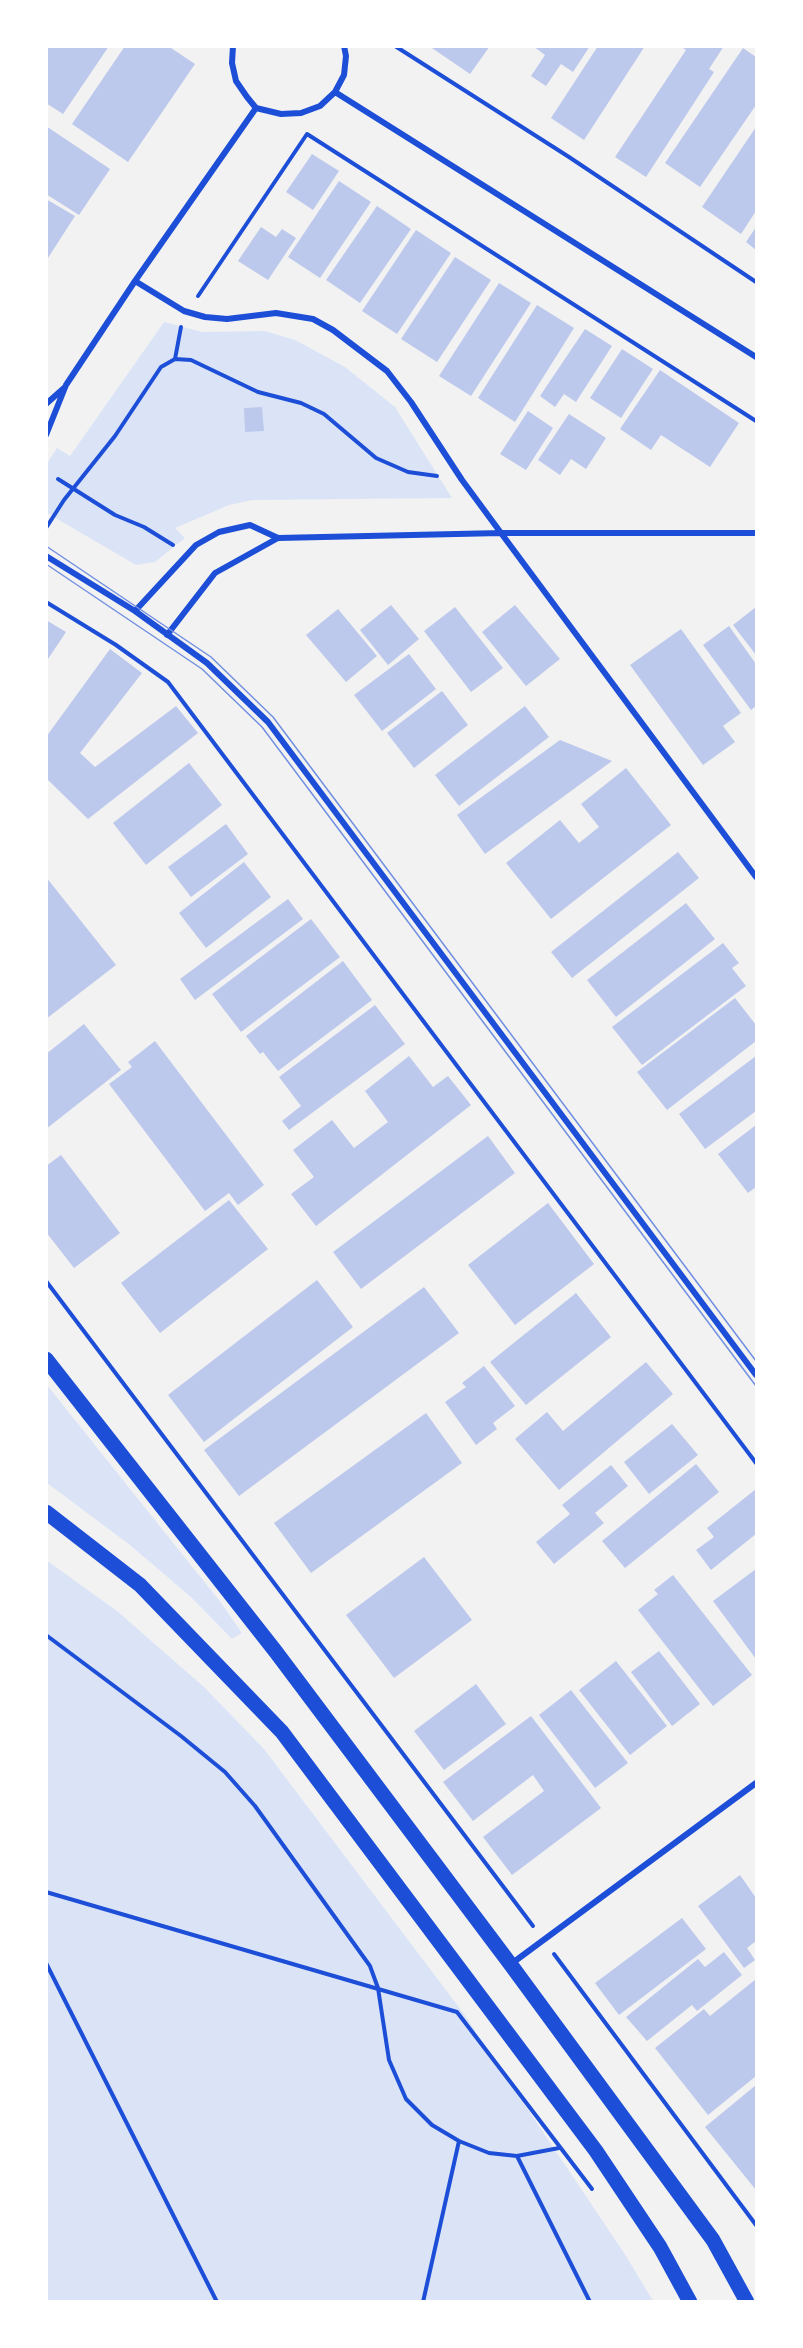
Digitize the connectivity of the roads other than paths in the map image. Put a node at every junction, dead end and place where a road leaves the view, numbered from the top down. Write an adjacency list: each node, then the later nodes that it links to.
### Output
1 (233, 46): 4 (street)
2 (344, 46): 3 (street)
3 (335, 92): 4 (street); 6 (street)
4 (256, 108): 5 (street)
5 (135, 281): 7 (street); 10 (street)
6 (756, 357)
7 (66, 386): 8 (street); 9 (street)
8 (46, 404)
9 (46, 435)
10 (501, 534): 11 (street); 12 (street); 16 (street)
11 (756, 534)
12 (278, 538): 14 (street); 15 (street)
13 (46, 556): 14 (street)
14 (135, 611): 15 (street)
15 (167, 635): 18 (street)
16 (756, 877)
17 (46, 1359): 21 (main road)
18 (756, 1375)
19 (46, 1512): 22 (main road)
20 (756, 1783): 21 (street)
21 (511, 1965): 23 (main road)
22 (690, 2301)
23 (747, 2301)

